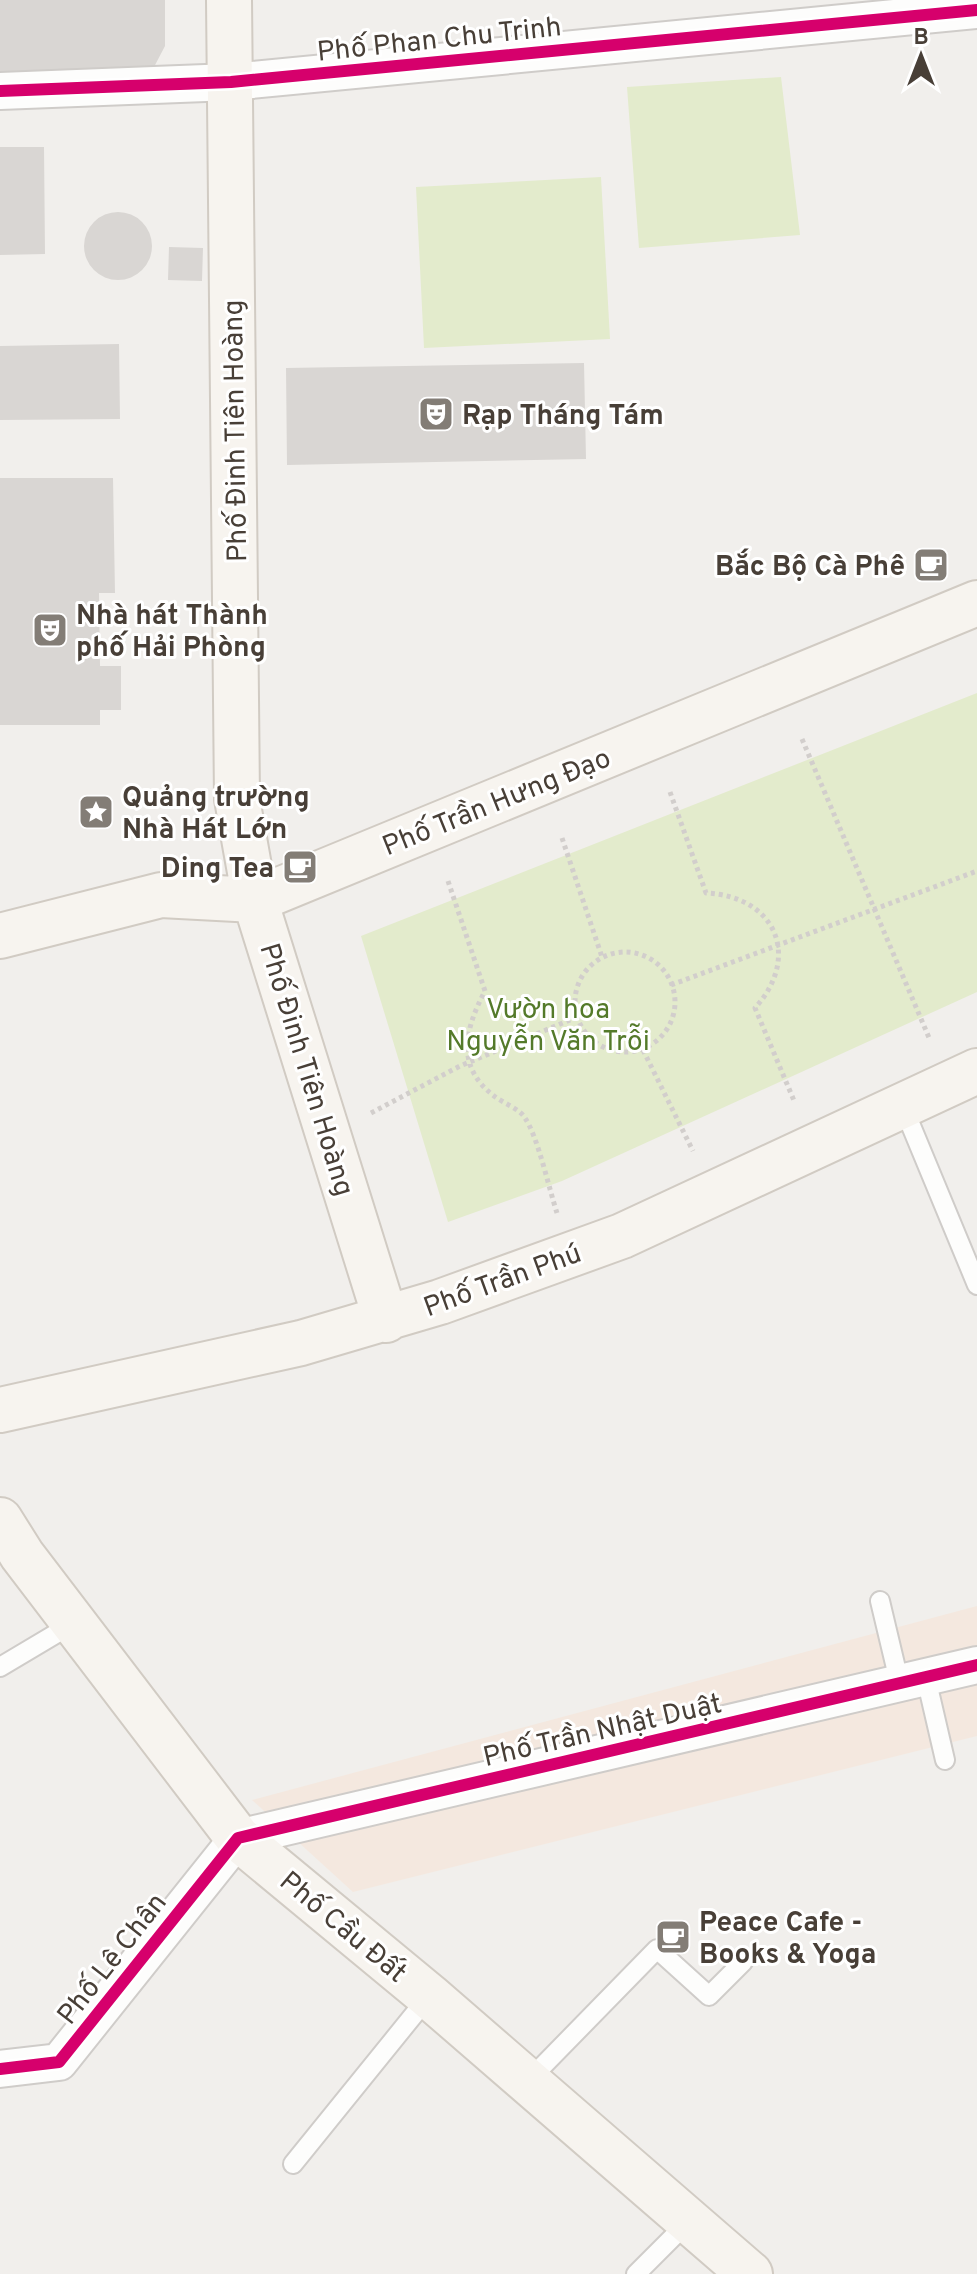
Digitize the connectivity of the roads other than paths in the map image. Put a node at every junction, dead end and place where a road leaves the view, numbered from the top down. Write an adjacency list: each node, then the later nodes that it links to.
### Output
1 (229, 0): 3 (main road, Phố Đinh Tiên Hoàng)
2 (977, 10): 3 (street, Phố Phan Chu Trinh)
3 (231, 82): 4 (street, Phố Phan Chu Trinh); 6 (main road, Phố Đinh Tiên Hoàng)
4 (0, 91)
5 (977, 603): 6 (main road, Phố Trần Hưng Đạo)
6 (255, 900): 7 (main road, Phố Trần Hưng Đạo); 11 (main road, Phố Đinh Tiên Hoàng)
7 (0, 936)
8 (977, 1071): 9 (main road, Phố Trần Phú)
9 (902, 1104): 10 (lane); 11 (main road, Phố Trần Phú)
10 (977, 1285)
11 (386, 1320): 12 (main road, Phố Trần Phú)
12 (0, 1410)
13 (0, 1520): 15 (main road, Phố Cầu Đất)
14 (880, 1601): 18 (lane)
15 (74, 1623): 17 (lane); 20 (main road, Phố Cầu Đất)
16 (977, 1665): 18 (street, Phố Trần Nhật Duật)
17 (0, 1667)
18 (913, 1682): 19 (lane); 20 (street, Phố Trần Nhật Duật)
19 (945, 1760)
20 (238, 1838): 22 (main road, Phố Cầu Đất); 23 (street, Phố Lê Chân)
21 (743, 1962): 24 (lane)
22 (429, 1996): 24 (main road, Phố Cầu Đất); 25 (lane)
23 (0, 2069)
24 (528, 2081): 26 (main road, Phố Cầu Đất)
25 (293, 2164)
26 (689, 2221): 27 (lane); 28 (main road, Phố Cầu Đất)
27 (636, 2274)
28 (750, 2274)

